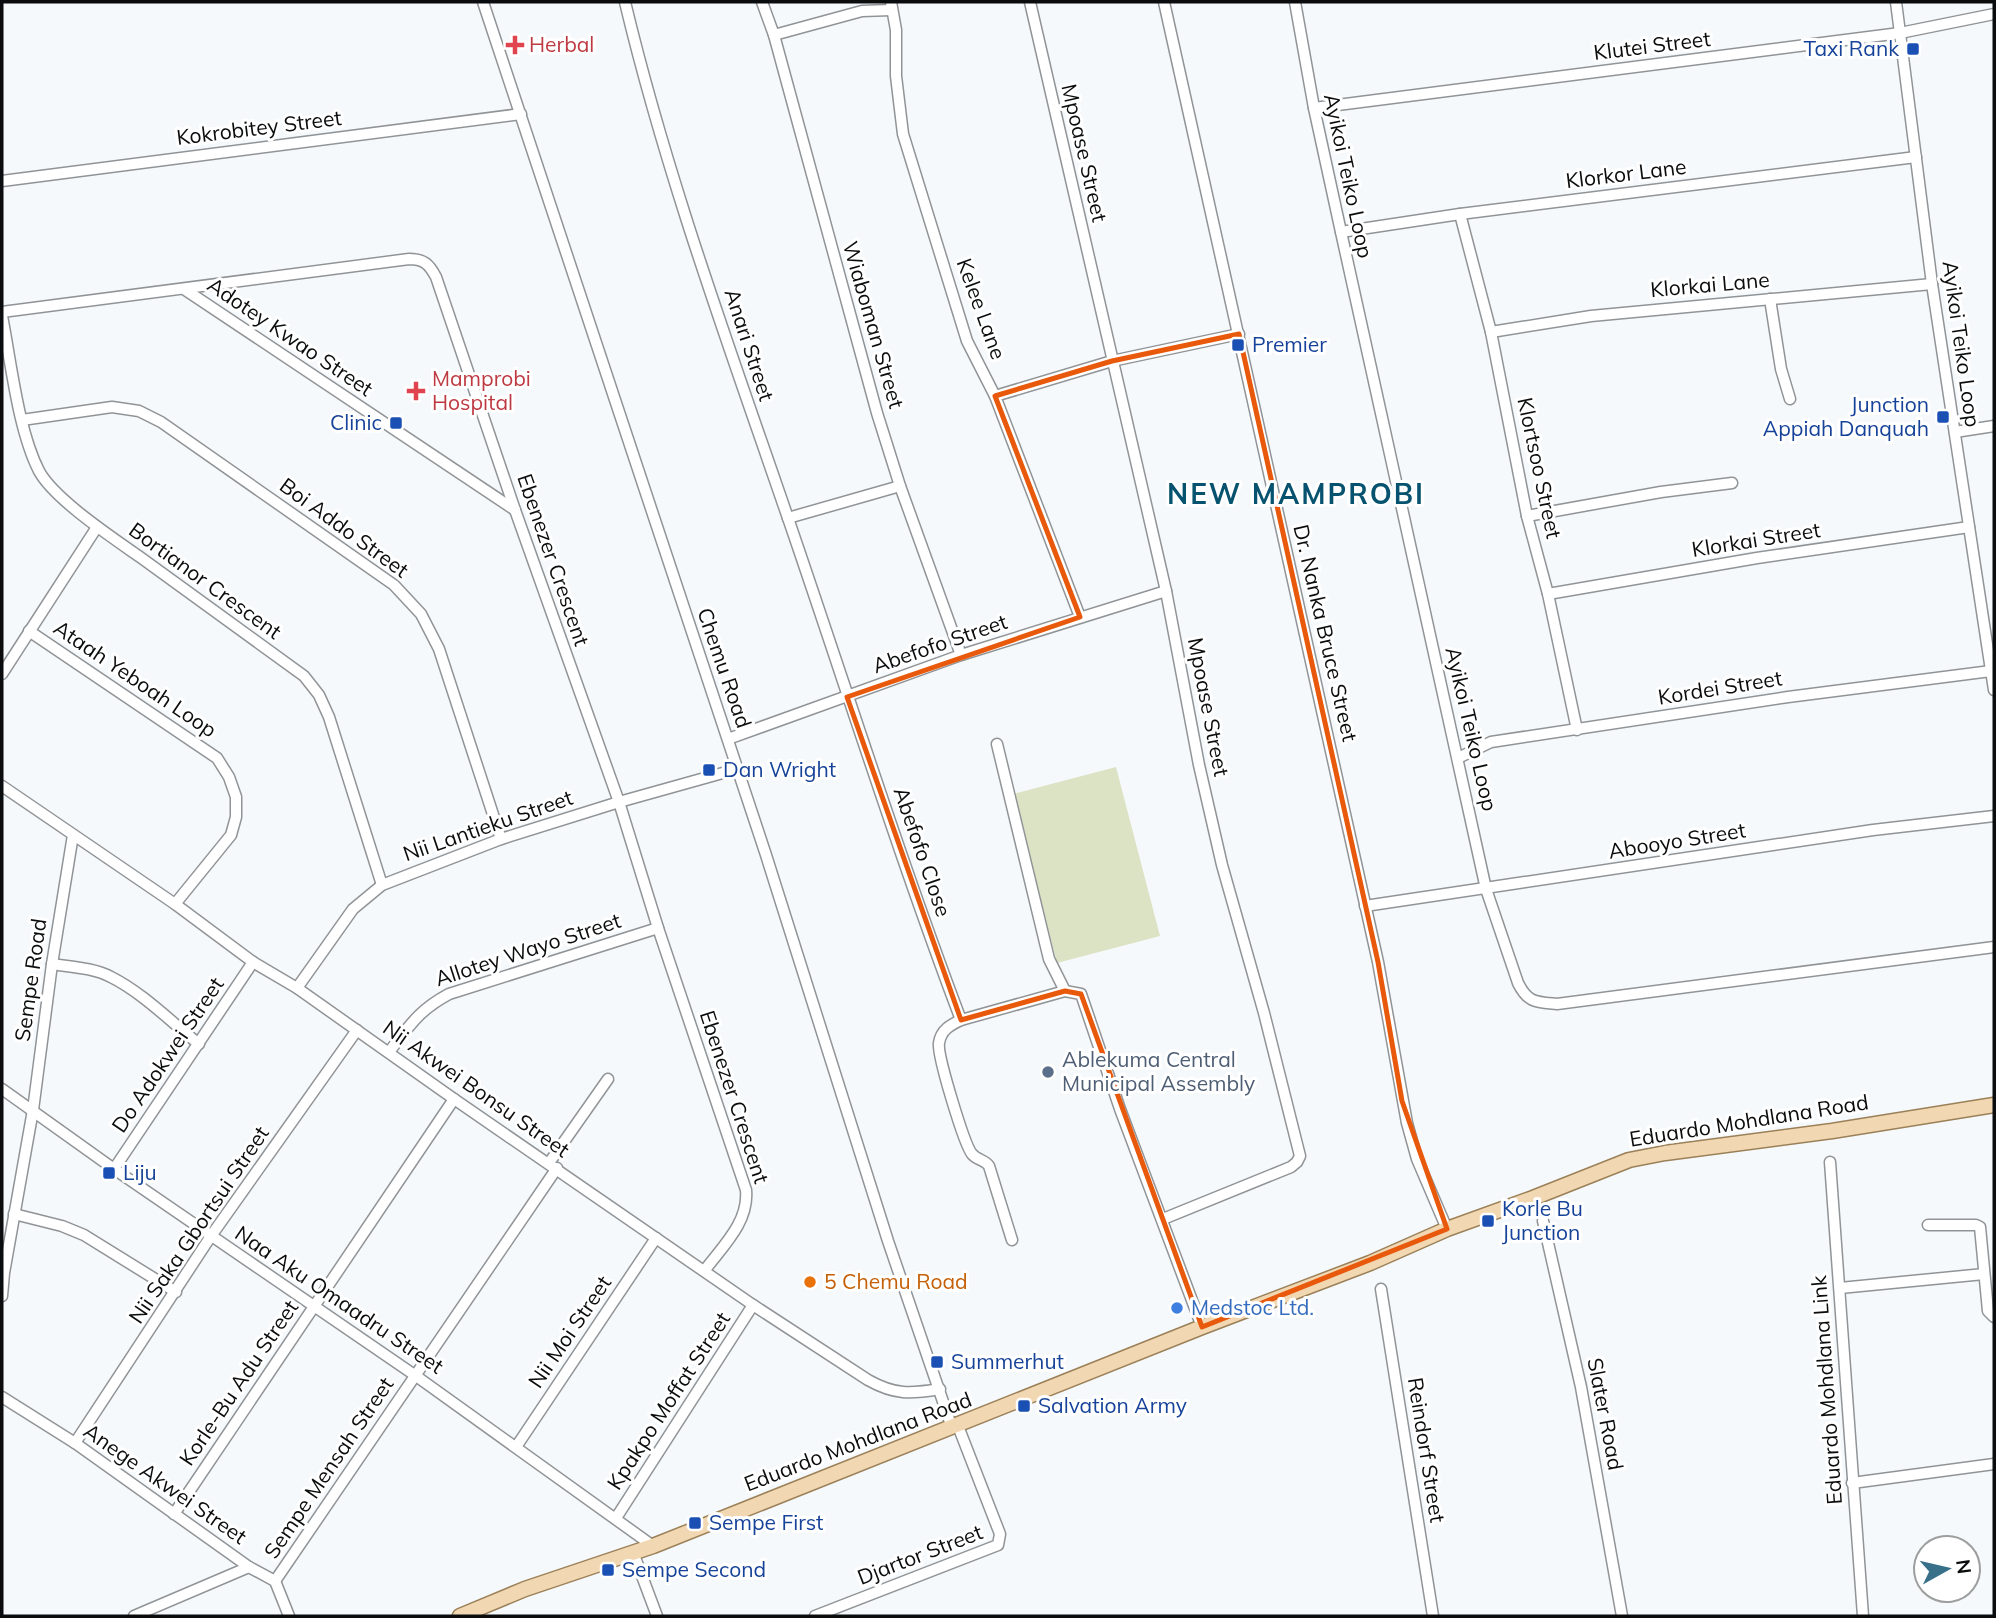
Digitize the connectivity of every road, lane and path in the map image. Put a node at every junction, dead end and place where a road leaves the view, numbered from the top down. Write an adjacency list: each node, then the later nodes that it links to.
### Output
1 (483, 2): 14 (street, Chemu Road)
2 (625, 2): 35 (street, Anari Street)
3 (762, 2): 12 (street, Wiaboman Street)
4 (1030, 2): 25 (street, Mpoase Street)
5 (1177, 2): 8 (street)
6 (1294, 2): 13 (street, Ayikoi Teiko Loop)
7 (1896, 2): 11 (street, Ayikoi Teiko Loop)
8 (1164, 3): 24 (street, Dr. Nanka Bruce Street)
9 (891, 6): 12 (street); 26 (street, Kelee Lane)
10 (1994, 14): 11 (street, Klutei Street)
11 (1900, 33): 13 (street, Klutei Street); 15 (street, Ayikoi Teiko Loop)
12 (774, 35): 32 (street, Wiaboman Street)
13 (1314, 108): 18 (street, Ayikoi Teiko Loop)
14 (521, 114): 16 (street, Kokrobitey Street); 48 (street, Chemu Road)
15 (1916, 157): 17 (street, Klorkor Lane); 19 (street, Ayikoi Teiko Loop)
16 (2, 181)
17 (1460, 214): 18 (street, Klorkor Lane); 23 (street, Klortsoo Street)
18 (1340, 232): 50 (street, Ayikoi Teiko Loop)
19 (1932, 284): 21 (street, Klorkai Lane); 30 (street, Ayikoi Teiko Loop)
20 (184, 289): 22 (street, Ebenezer Crescent); 33 (street, Adotey Kwao Street); 33 (street, Ebenezer Crescent)
21 (1770, 299): 23 (street, Klorkai Lane); 27 (street)
22 (2, 314): 28 (street, Bortianor Crescent)
23 (1491, 332): 34 (street, Klortsoo Street)
24 (1239, 334): 25 (street); 60 (street, Dr. Nanka Bruce Street)
25 (1112, 361): 26 (street); 38 (street, Mpoase Street)
26 (995, 396): 40 (street, Kelee Lane)
27 (1790, 399)
28 (22, 420): 36 (street, Bortianor Crescent); 56 (street, Boi Addo Street)
29 (1994, 426): 30 (street)
30 (1955, 432): 37 (street, Ayikoi Teiko Loop)
31 (1732, 482): 34 (street)
32 (900, 486): 35 (street); 42 (street, Wiaboman Street)
33 (515, 510): 53 (street, Ebenezer Crescent)
34 (1527, 516): 39 (street, Klortsoo Street)
35 (788, 518): 46 (street, Anari Street)
36 (97, 527): 41 (street); 57 (street, Bortianor Crescent)
37 (1969, 527): 39 (street, Klorkai Street); 43 (street, Ayikoi Teiko Loop)
38 (1166, 591): 40 (street, Abefofo Street); 80 (street, Mpoase Street)
39 (1548, 594): 47 (street, Klortsoo Street)
40 (1080, 617): 42 (street, Abefofo Street)
41 (29, 631): 44 (street); 59 (street, Ataah Yeboah Loop)
42 (961, 655): 46 (street, Abefofo Street)
43 (1991, 671): 45 (street, Ayikoi Teiko Loop); 47 (street, Kordei Street)
44 (2, 674)
45 (1994, 690)
46 (847, 697): 48 (street, Abefofo Street); 67 (street, Abefofo Close)
47 (1577, 730): 50 (street, Kordei Street)
48 (727, 739): 51 (street, Chemu Road)
49 (997, 744): 66 (street)
50 (1458, 758): 58 (street, Ayikoi Teiko Loop)
51 (737, 769): 53 (street, Nii Lantieku Street); 98 (street, Chemu Road)
52 (2, 786): 55 (street, Nii Akwei Bonsu Street)
53 (619, 802): 56 (street, Nii Lantieku Street); 61 (street, Ebenezer Crescent)
54 (1994, 816): 58 (street, Abooyo Street)
55 (73, 835): 59 (street, Nii Akwei Bonsu Street); 64 (street, Sempe Road)
56 (501, 839): 57 (street, Nii Lantieku Street)
57 (382, 884): 65 (street, Nii Lantieku Street)
58 (1486, 889): 60 (street, Abooyo Street); 62 (street, Ayikoi Teiko Loop)
59 (175, 904): 63 (street, Nii Akwei Bonsu Street)
60 (1365, 906): 83 (street, Dr. Nanka Bruce Street)
61 (658, 928): 70 (street, Allotey Wayo Street); 87 (street, Ebenezer Crescent)
62 (1994, 947)
63 (253, 962): 65 (street, Nii Akwei Bonsu Street); 69 (street, Do Adokwei Street)
64 (52, 964): 69 (street); 75 (street, Sempe Road)
65 (297, 988): 68 (street, Nii Akwei Bonsu Street)
66 (1065, 991): 67 (street); 80 (street)
67 (961, 1020): 86 (street)
68 (357, 1030): 70 (street, Nii Akwei Bonsu Street); 84 (street, Nii Saka Gbortsui Street)
69 (199, 1044): 78 (street, Do Adokwei Street)
70 (389, 1052): 73 (street, Nii Akwei Bonsu Street)
71 (608, 1079): 77 (street, Sempe Mensah Street)
72 (2, 1089): 75 (street, Naa Aku Omaadru Street)
73 (454, 1099): 77 (street, Nii Akwei Bonsu Street); 93 (street, Korle-Bu Adu Street)
74 (1994, 1105): 83 (main road, Eduardo Mohdlana Road)
75 (33, 1110): 78 (street, Naa Aku Omaadru Street); 79 (street, Sempe Road)
76 (1830, 1161): 89 (street, Eduardo Mohdlana Link)
77 (553, 1166): 85 (street, Nii Akwei Bonsu Street); 97 (street, Sempe Mensah Street)
78 (114, 1169): 84 (street, Naa Aku Omaadru Street)
79 (14, 1214): 91 (street); 92 (street, Sempe Road)
80 (1163, 1219): 96 (street)
81 (1543, 1221): 117 (street, Slater Road)
82 (1928, 1225): 88 (street)
83 (1447, 1229): 96 (main road, Eduardo Mohdlana Road)
84 (211, 1236): 91 (street, Nii Saka Gbortsui Street); 93 (street, Naa Aku Omaadru Street)
85 (656, 1238): 87 (street, Nii Akwei Bonsu Street); 102 (street, Nii Moi Street)
86 (1012, 1240)
87 (705, 1270): 94 (street, Nii Akwei Bonsu Street)
88 (1984, 1274): 89 (street); 95 (street)
89 (1840, 1288): 104 (street, Eduardo Mohdlana Link)
90 (1381, 1289): 116 (street, Reindorf Street)
91 (176, 1292): 101 (street, Nii Saka Gbortsui Street)
92 (2, 1296)
93 (314, 1305): 97 (street, Naa Aku Omaadru Street); 105 (street, Korle-Bu Adu Street)
94 (753, 1305): 98 (street, Nii Akwei Bonsu Street); 106 (street, Kpakpo Moffat Street)
95 (1994, 1317)
96 (1202, 1327): 100 (main road, Eduardo Mohdlana Road)
97 (416, 1376): 102 (street, Naa Aku Omaadru Street); 110 (street, Sempe Mensah Street)
98 (940, 1389): 100 (street, Chemu Road)
99 (2, 1396): 101 (street, Anege Akwei Street)
100 (955, 1427): 107 (main road, Eduardo Mohdlana Road); 115 (street, Djartor Street)
101 (75, 1443): 105 (street, Anege Akwei Street)
102 (516, 1447): 106 (street, Naa Aku Omaadru Street)
103 (1994, 1464): 104 (street)
104 (1852, 1483): 118 (street, Eduardo Mohdlana Link)
105 (174, 1514): 109 (street, Anege Akwei Street)
106 (617, 1518): 107 (street, Naa Aku Omaadru Street)
107 (653, 1546): 108 (main road, Eduardo Mohdlana Road)
108 (633, 1552): 113 (main road, Eduardo Mohdlana Road); 114 (street)
109 (249, 1567): 110 (street, Anege Akwei Street); 111 (street)
110 (275, 1581): 112 (street)
111 (134, 1616)
112 (289, 1616)
113 (460, 1616)
114 (657, 1616)
115 (815, 1616)
116 (1433, 1616)
117 (1622, 1616)
118 (1863, 1616)

